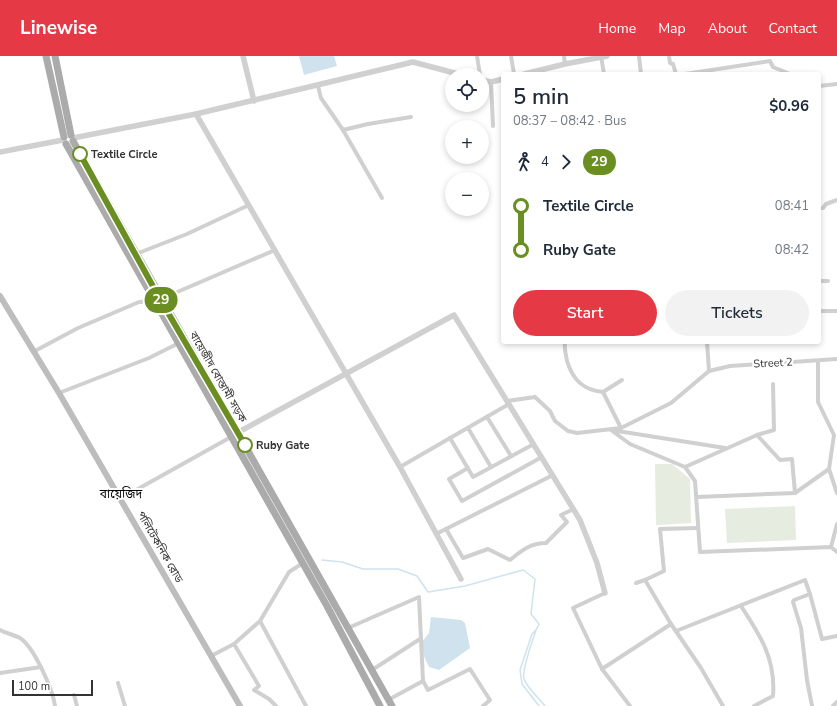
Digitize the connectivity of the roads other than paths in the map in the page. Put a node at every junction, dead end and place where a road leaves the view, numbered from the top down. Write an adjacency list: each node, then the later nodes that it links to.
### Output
1 (46, 56): 30 (main road, বায়েজীদ বোস্তামী সড়ক)
2 (55, 56): 30 (main road, বায়েজীদ বোস্তামী সড়ক)
3 (243, 56): 25 (street)
4 (477, 56): 11 (street)
5 (511, 56): 13 (street)
6 (564, 56): 10 (street)
7 (603, 56): 10 (street); 15 (street)
8 (639, 56): 16 (street)
9 (669, 56): 17 (street)
10 (564, 64): 14 (street)
11 (479, 68)
12 (445, 70): 23 (street)
13 (514, 72)
14 (532, 72)
15 (604, 72)
16 (641, 72)
17 (675, 72)
18 (699, 72): 19 (street)
19 (785, 72)
20 (501, 80): 21 (street)
21 (491, 82): 28 (street)
22 (837, 84): 24 (street)
23 (318, 86): 25 (street); 29 (street)
24 (821, 86)
25 (254, 101): 26 (street)
26 (196, 114): 30 (street); 34 (street)
27 (411, 118): 29 (street)
28 (493, 126)
29 (343, 130): 32 (street)
30 (68, 139): 31 (street); 37 (main road, বায়েজীদ বোস্তামী সড়ক); 41 (main road, বায়েজীদ বোস্তামী সড়ক)
31 (0, 152)
32 (382, 198)
33 (837, 200): 35 (street)
34 (249, 206): 36 (street); 37 (street)
35 (821, 207)
36 (274, 250): 41 (street); 51 (street)
37 (135, 254): 41 (main road, বায়েজীদ বোস্তামী সড়ক)
38 (821, 281): 39 (street)
39 (828, 281)
40 (0, 296): 47 (main road, পলিটেকনিক রোড)
41 (157, 300): 44 (main road, বায়েজীদ বোস্তামী সড়ক); 47 (street)
42 (821, 311): 43 (street)
43 (837, 311)
44 (181, 342): 55 (street); 60 (main road, বায়েজীদ বোস্তামী সড়ক); 62 (main road, বায়েজীদ বোস্তামী সড়ক)
45 (565, 344): 54 (street)
46 (707, 344): 50 (street)
47 (33, 352): 55 (main road, পলিটেকনিক রোড)
48 (818, 360): 49 (street, Street 2); 50 (street, Street 2); 72 (street)
49 (837, 360)
50 (709, 371): 59 (street)
51 (346, 373): 56 (street); 60 (street); 68 (street)
52 (622, 380): 54 (street)
53 (773, 384): 61 (street)
54 (603, 392): 59 (street)
55 (60, 393): 77 (main road, পলিটেকনিক রোড)
56 (508, 402): 57 (street); 59 (street); 64 (street)
57 (487, 417): 58 (street); 66 (street)
58 (468, 428): 63 (street); 69 (street)
59 (621, 428)
60 (238, 433): 62 (street); 94 (main road, বায়েজীদ বোস্তামী সড়ক)
61 (757, 435): 65 (street); 74 (street)
62 (231, 437): 77 (street); 85 (main road, বায়েজীদ বোস্তামী সড়ক)
63 (450, 438): 68 (street); 71 (street)
64 (534, 444): 66 (street); 67 (street)
65 (725, 448): 70 (street); 70 (street)
66 (511, 456): 69 (street)
67 (542, 457): 71 (street); 73 (street)
68 (400, 467): 82 (street)
69 (491, 467): 71 (street)
70 (685, 467): 76 (street)
71 (468, 468)
72 (829, 469): 74 (street); 75 (street)
73 (553, 475): 78 (street); 81 (street)
74 (795, 493): 76 (street)
75 (837, 493)
76 (697, 497): 80 (street)
77 (120, 499): 100 (main road, পলিটেকনিক রোড)
78 (574, 509): 81 (street); 89 (street)
79 (837, 524): 83 (street)
80 (698, 528): 83 (street); 87 (street)
81 (446, 529): 82 (street)
82 (436, 534): 86 (street)
83 (831, 546): 84 (street)
84 (837, 552)
85 (303, 563): 92 (street); 116 (main road, বায়েজীদ বোস্তামী সড়ক)
86 (461, 579)
87 (645, 580): 88 (street); 93 (street)
88 (636, 583)
89 (605, 593): 102 (street)
90 (810, 594): 91 (street); 97 (street); 121 (street)
91 (742, 606): 96 (street); 120 (street)
92 (260, 621): 99 (street); 115 (street)
93 (671, 624): 96 (street); 102 (street)
94 (348, 628): 98 (street); 103 (main road, বায়েজীদ বোস্তামী সড়ক)
95 (0, 630): 101 (street)
96 (676, 631): 119 (street)
97 (837, 636)
98 (420, 639): 103 (street); 105 (street)
99 (234, 644): 100 (street); 114 (street)
100 (211, 656): 113 (main road, পলিটেকনিক রোড)
101 (41, 667): 104 (street); 110 (street)
102 (602, 669): 118 (street)
103 (372, 670): 109 (main road, বায়েজীদ বোস্তামী সড়ক)
104 (0, 673)
105 (423, 682): 109 (street); 117 (street)
106 (118, 683): 112 (street)
107 (74, 695): 111 (street)
108 (837, 702): 122 (street)
109 (390, 703)
110 (55, 706)
111 (77, 706)
112 (125, 706)
113 (240, 706)
114 (276, 706)
115 (306, 706)
116 (380, 706)
117 (483, 706)
118 (630, 706)
119 (723, 706)
120 (754, 706)
121 (812, 706)
122 (833, 706)

